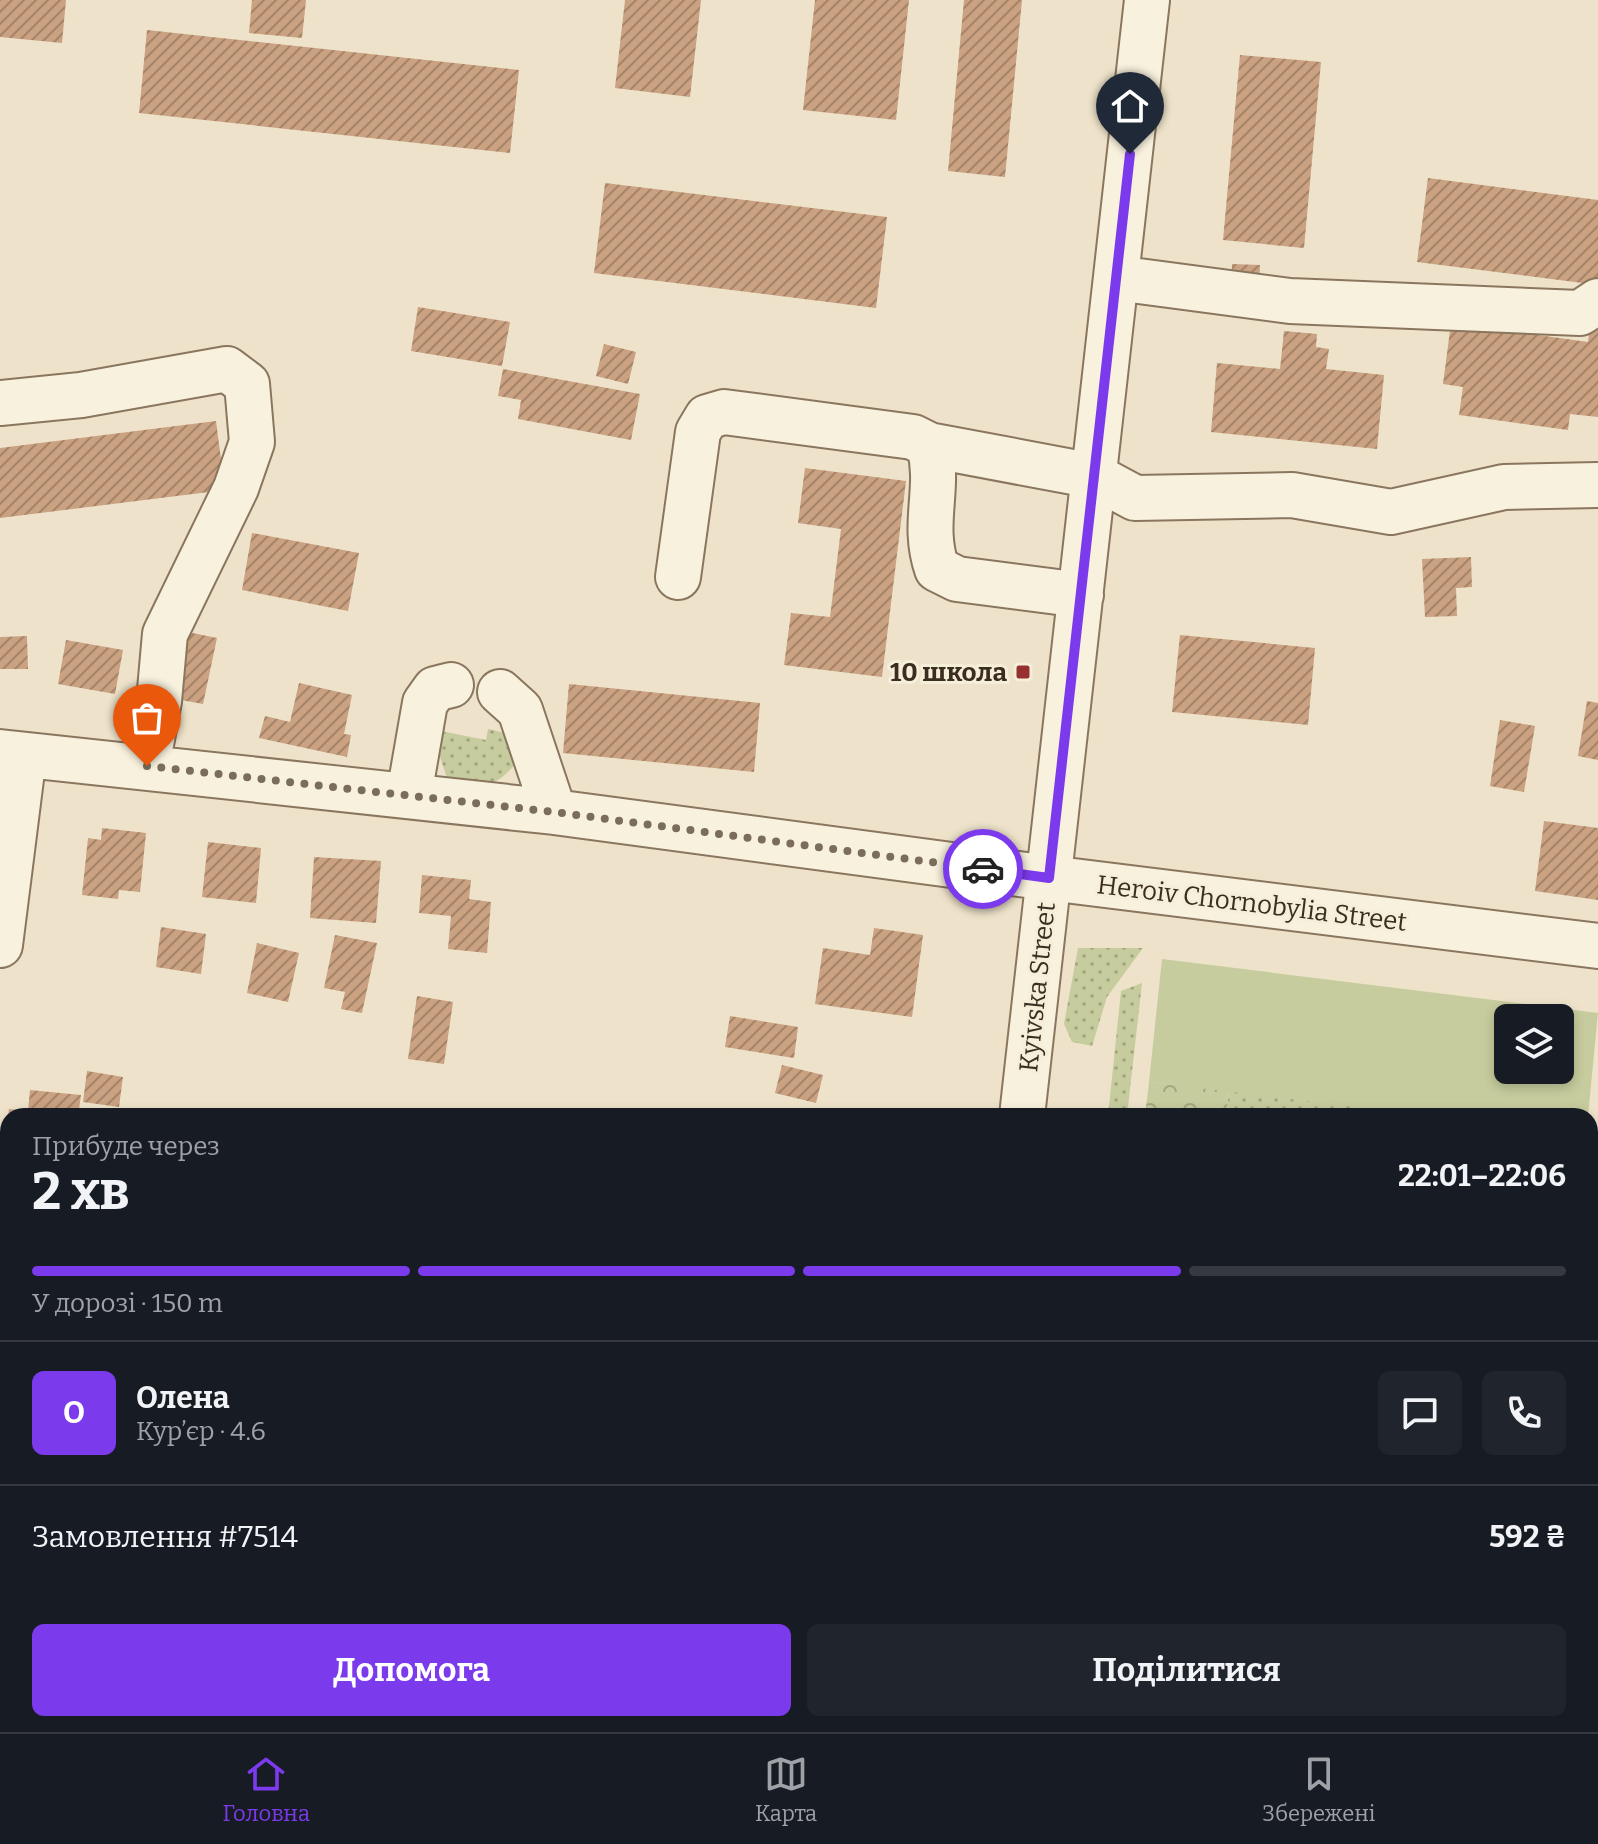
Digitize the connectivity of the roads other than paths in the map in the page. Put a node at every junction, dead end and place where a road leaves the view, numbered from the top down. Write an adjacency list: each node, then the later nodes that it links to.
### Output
1 (1147, 0): 2 (street, Kyivska Street)
2 (1116, 278): 3 (street); 6 (street, Kyivska Street)
3 (1598, 301)
4 (0, 403): 13 (street)
5 (929, 445): 6 (street); 8 (street); 9 (street)
6 (1094, 476): 7 (street); 9 (street, Kyivska Street)
7 (1598, 485)
8 (678, 577)
9 (1081, 595): 16 (street, Kyivska Street)
10 (451, 685): 14 (street)
11 (500, 692): 15 (street)
12 (12, 753): 13 (street, Heroiv Chornobylia Street); 17 (street)
13 (147, 766): 14 (street, Heroiv Chornobylia Street)
14 (409, 795): 15 (street, Heroiv Chornobylia Street)
15 (554, 812): 16 (street, Heroiv Chornobylia Street)
16 (1049, 878): 18 (street, Heroiv Chornobylia Street); 19 (street, Kyivska Street)
17 (0, 945)
18 (1598, 946)
19 (1023, 1108)

